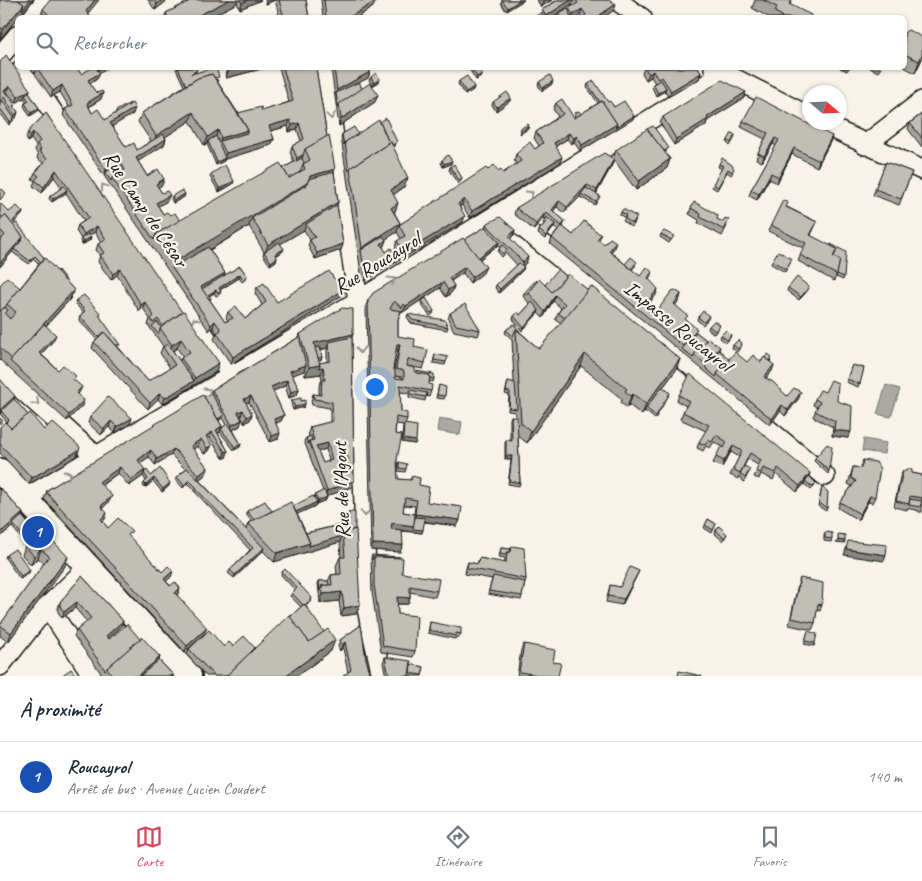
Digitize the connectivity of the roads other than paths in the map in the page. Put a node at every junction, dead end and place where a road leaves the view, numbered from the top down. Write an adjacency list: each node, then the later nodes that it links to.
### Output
1 (46, 0): 4 (street)
2 (314, 0): 5 (street)
3 (616, 0): 6 (street)
4 (34, 15)
5 (316, 15)
6 (638, 15)
7 (24, 70): 18 (street, Rue Camp de César, one-way to 7)
8 (324, 70): 16 (street, Rue de l'Agout, one-way to 16)
9 (718, 71): 11 (street); 15 (street, Rue Roucayrol, one-way to 9)
10 (922, 101): 13 (street)
11 (802, 114)
12 (836, 130): 13 (street)
13 (865, 145): 14 (street)
14 (922, 170)
15 (503, 211): 16 (street, Rue Roucayrol, one-way to 15); 21 (street, Impasse Roucayrol)
16 (358, 302): 18 (street, Rue Roucayrol); 28 (street, Rue de l'Agout, one-way to 28)
17 (0, 370): 19 (street, one-way to 19)
18 (232, 376): 19 (street, Rue Roucayrol, one-way to 18)
19 (97, 457): 22 (street, Rue Roucayrol, one-way to 19)
20 (0, 471): 22 (main road)
21 (825, 476)
22 (26, 498): 23 (main road)
23 (89, 566): 24 (street); 27 (main road)
24 (48, 606): 25 (street); 26 (street)
25 (0, 666)
26 (93, 676)
27 (189, 676)
28 (382, 676)

